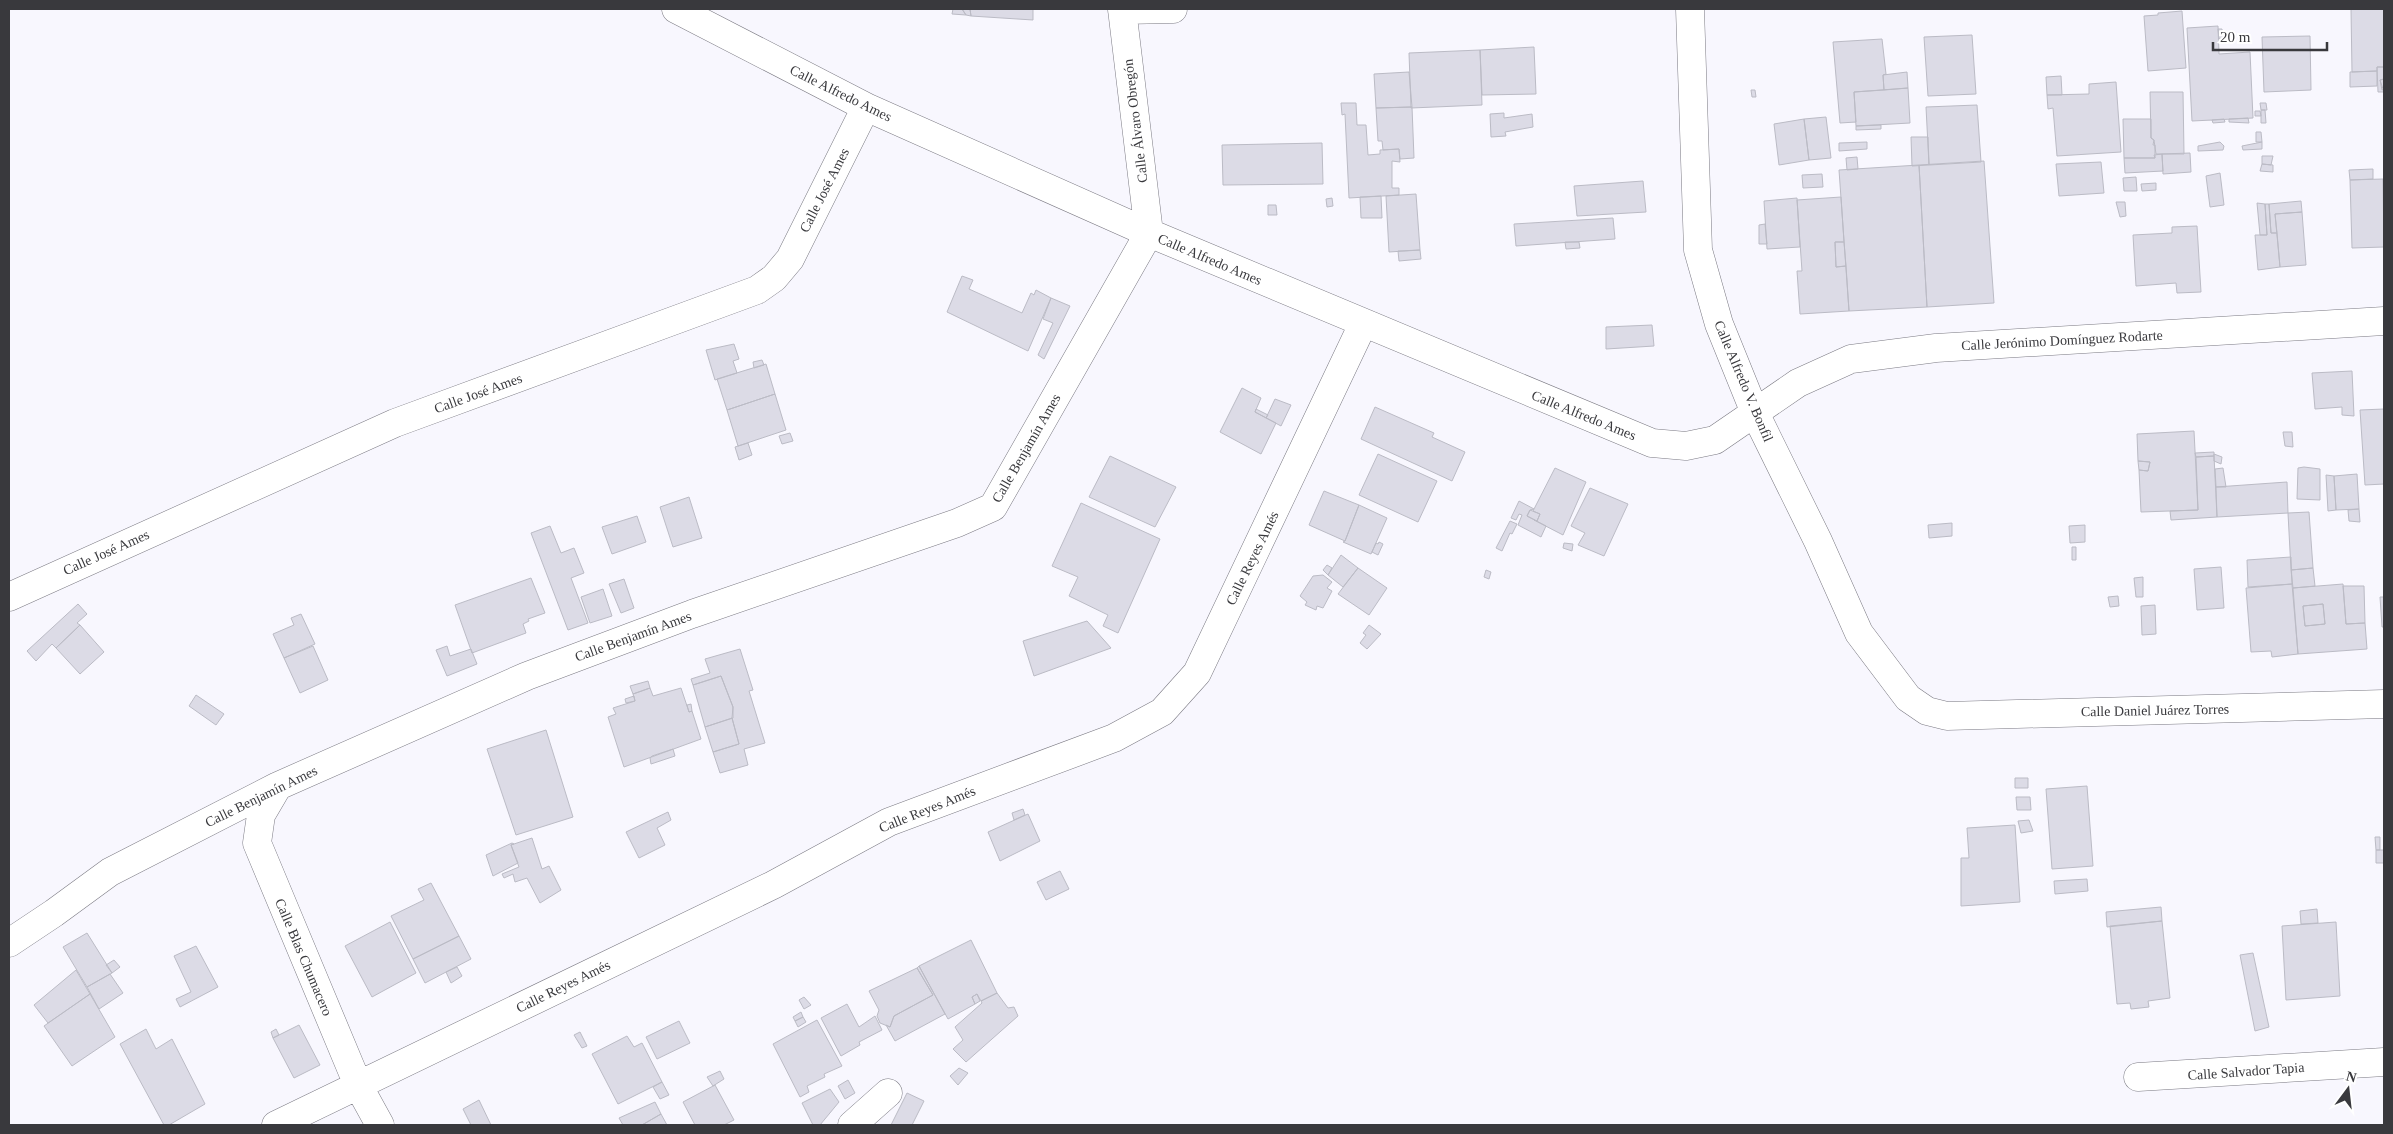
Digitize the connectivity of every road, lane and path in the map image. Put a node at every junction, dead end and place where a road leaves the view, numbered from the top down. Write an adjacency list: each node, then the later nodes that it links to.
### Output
1 (676, 9): 5 (street, Calle Alfredo Ames)
2 (1122, 9): 3 (street); 6 (street, Calle Álvaro Obregón)
3 (1173, 9)
4 (1690, 9): 9 (street, Calle Alfredo V. Bonfil)
5 (866, 107): 6 (street, Calle Alfredo Ames); 10 (street, Calle José Ames)
6 (1148, 233): 8 (street, Calle Alfredo Ames); 13 (street, Calle Benjamín Ames)
7 (2384, 321): 9 (street, Calle Jerónimo Domínguez Rodarte)
8 (1363, 324): 9 (street, Calle Alfredo Ames); 17 (street, Calle Reyes Amés)
9 (1754, 413): 12 (street, Calle Alfredo V. Bonfil)
10 (9, 597)
11 (2384, 704): 12 (street, Calle Daniel Juárez Torres)
12 (1927, 711)
13 (278, 786): 14 (street, Calle Benjamín Ames); 17 (street, Calle Blas Chumacero)
14 (9, 943)
15 (2384, 1062): 16 (street, Calle Salvador Tapia)
16 (2138, 1077)
17 (358, 1085): 19 (street, Calle Reyes Amés); 20 (street, Calle Blas Chumacero)
18 (888, 1093): 21 (street)
19 (276, 1125)
20 (380, 1125)
21 (852, 1125)

